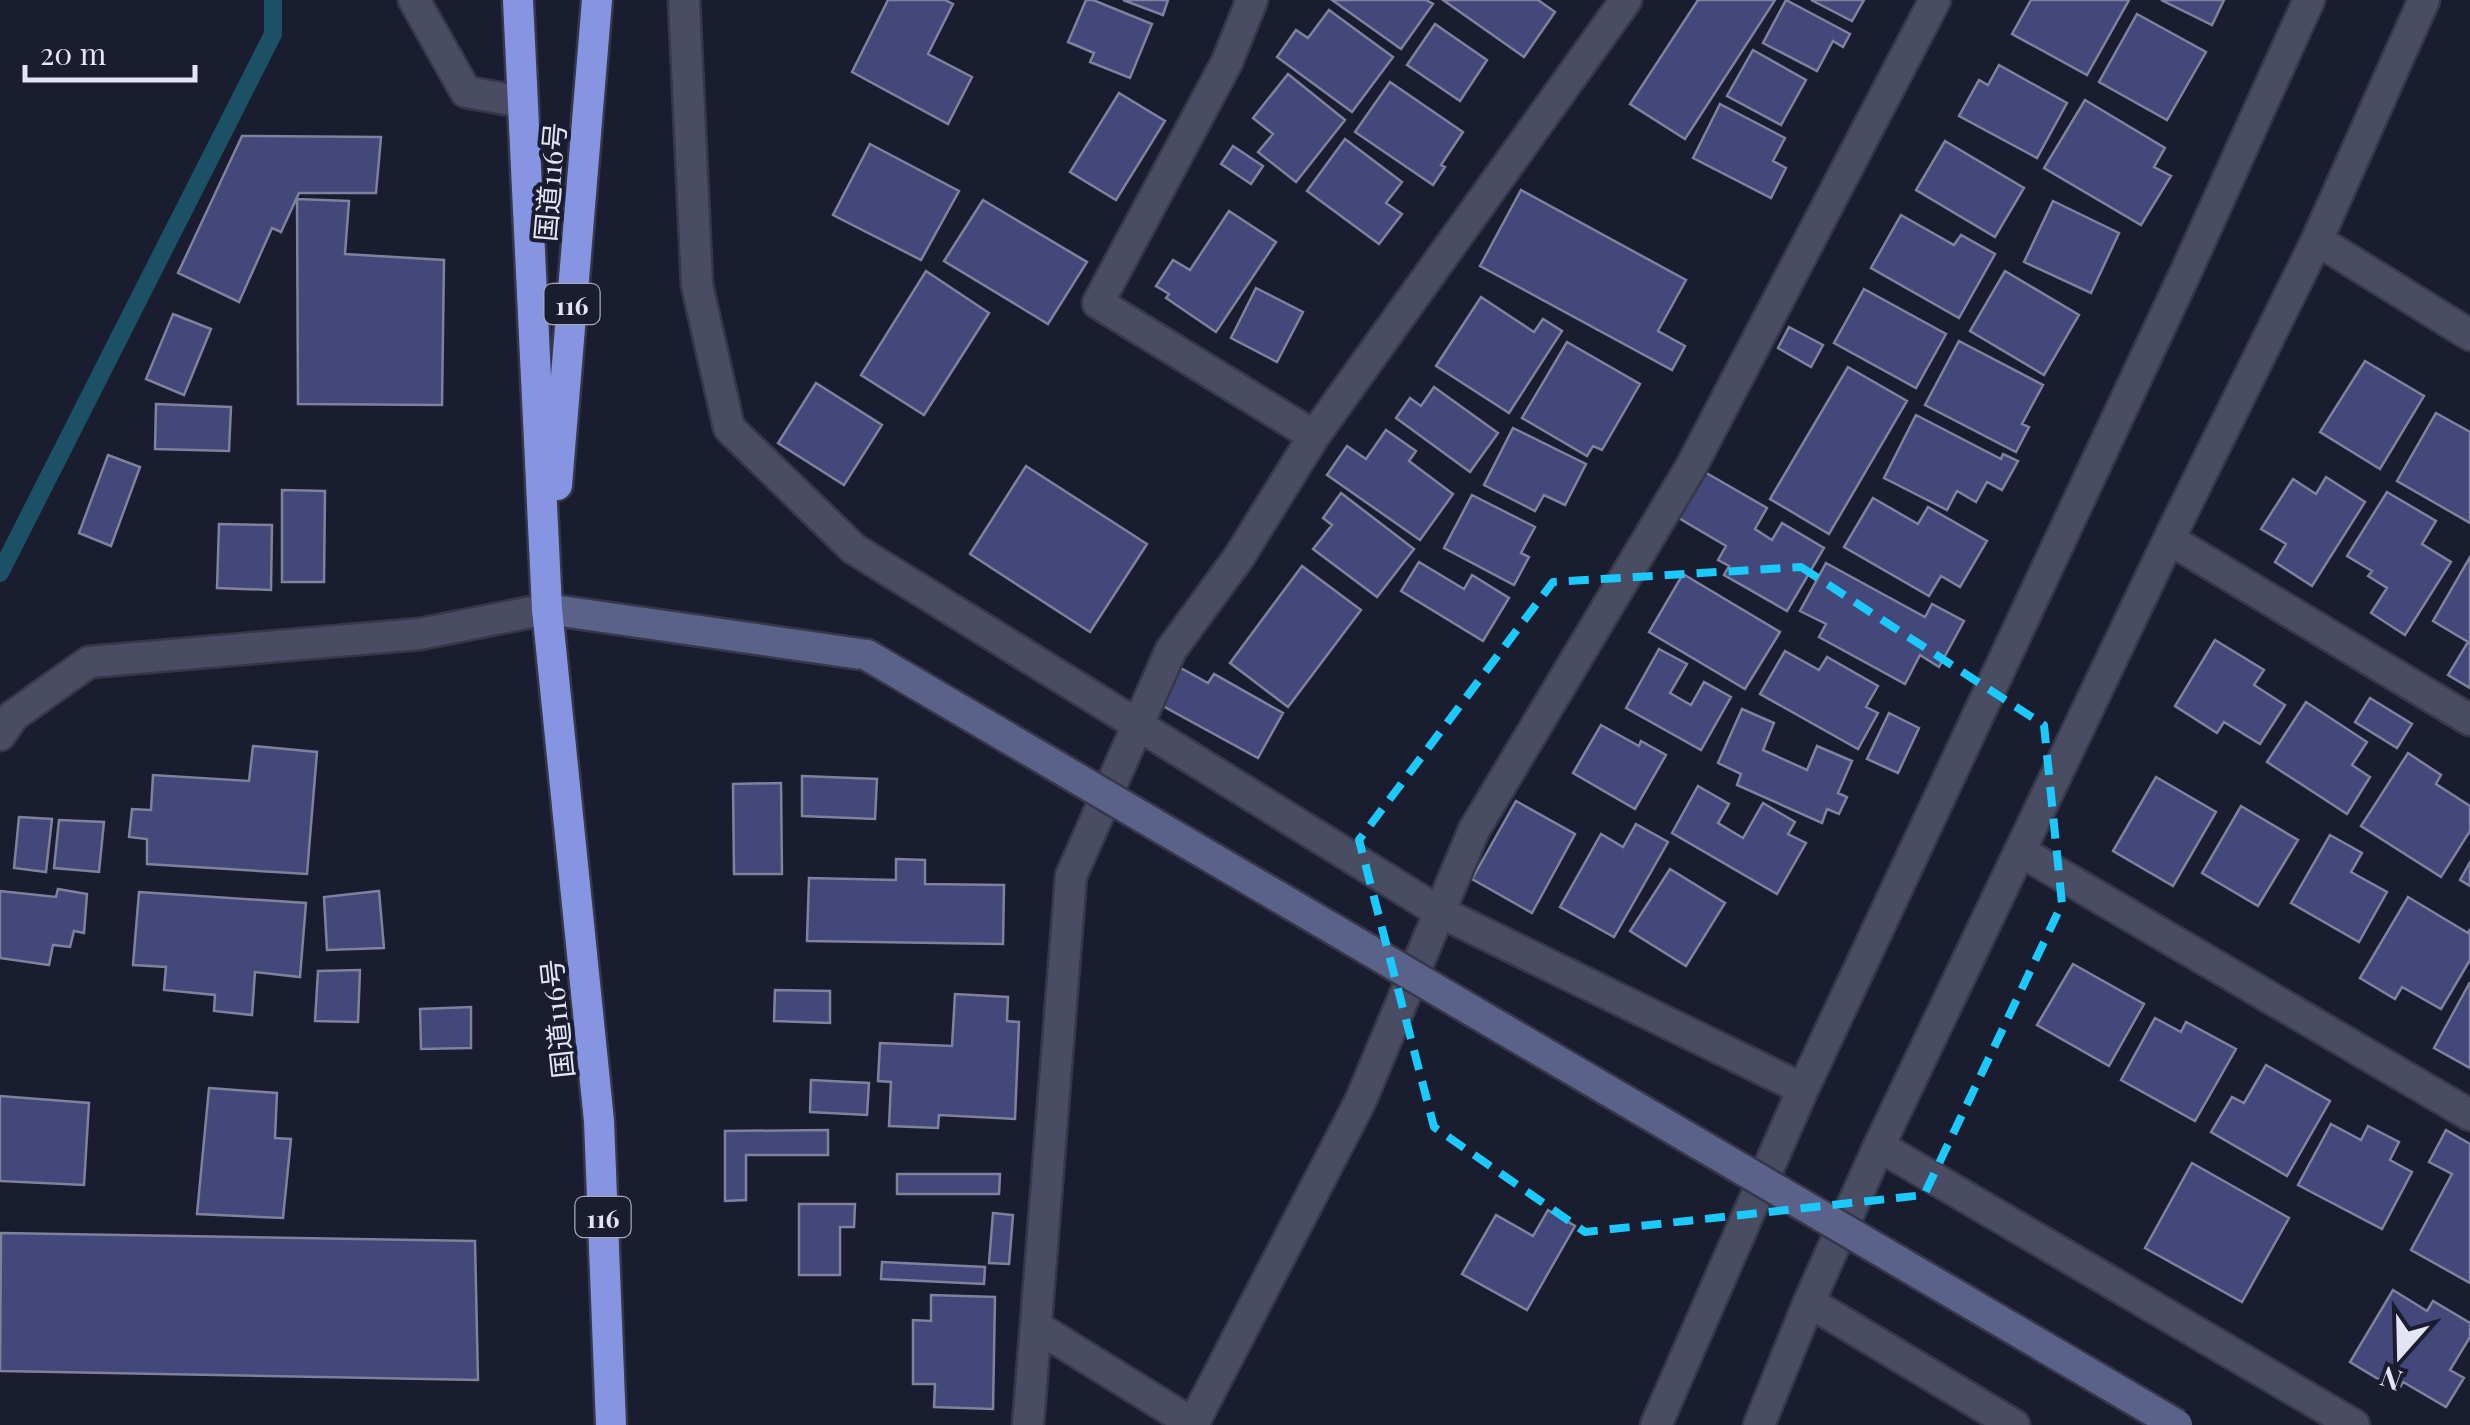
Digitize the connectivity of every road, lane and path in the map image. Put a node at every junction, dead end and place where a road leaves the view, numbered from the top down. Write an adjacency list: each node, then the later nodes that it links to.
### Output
1 (414, 0): 10 (street)
2 (518, 0): 10 (highway, 国道116号 / 116)
3 (596, 0): 15 (highway, 国道116号 / 116)
4 (684, 0): 17 (street)
5 (1252, 0): 13 (street)
6 (1626, 0): 13 (street)
7 (1935, 0): 20 (street)
8 (2309, 0): 21 (street)
9 (2424, 0): 11 (street)
10 (522, 102): 15 (highway, 国道116号 / 116)
11 (2316, 240): 12 (street); 14 (street)
12 (2470, 335)
13 (1314, 436): 17 (street)
14 (2169, 539): 16 (street); 19 (street)
15 (547, 608): 18 (street); 27 (highway, 国道116号 / 116); 32 (street, bridge)
16 (2470, 720)
17 (1138, 724): 20 (street); 25 (street)
18 (0, 735)
19 (2020, 850): 22 (street); 23 (street)
20 (1438, 911): 21 (street); 26 (street)
21 (1803, 1088): 29 (street)
22 (2470, 1115)
23 (1879, 1146): 24 (street); 33 (street)
24 (1808, 1302): 30 (street); 31 (street)
25 (1037, 1328): 26 (street); 28 (street)
26 (1194, 1424)
27 (611, 1425)
28 (1028, 1425)
29 (1656, 1425)
30 (1759, 1425)
31 (2014, 1425)
32 (2177, 1425)
33 (2354, 1425)

